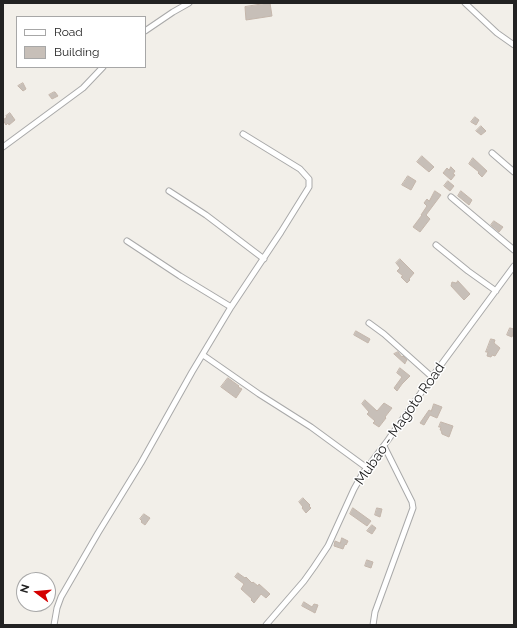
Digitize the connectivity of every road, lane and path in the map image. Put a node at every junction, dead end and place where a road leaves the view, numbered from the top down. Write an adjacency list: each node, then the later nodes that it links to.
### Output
1 (189, 3): 3 (street)
2 (465, 3): 4 (street)
3 (146, 30)
4 (514, 45)
5 (102, 68): 7 (street)
6 (243, 134): 15 (street)
7 (3, 146)
8 (492, 153): 9 (street)
9 (514, 172)
10 (169, 192): 15 (street)
11 (451, 197): 14 (street)
12 (127, 241): 18 (street)
13 (436, 245): 17 (street)
14 (514, 250)
15 (264, 259): 18 (street)
16 (514, 266): 17 (street, Mubao - Magoto Road)
17 (496, 291): 21 (street, Mubao - Magoto Road)
18 (231, 307): 20 (street)
19 (369, 323): 21 (street)
20 (203, 355): 23 (street); 24 (street)
21 (432, 377): 22 (street, Mubao - Magoto Road)
22 (384, 446): 23 (street, Mubao - Magoto Road); 26 (street)
23 (367, 468): 25 (street, Mubao - Magoto Road)
24 (54, 625)
25 (266, 625)
26 (373, 625)

